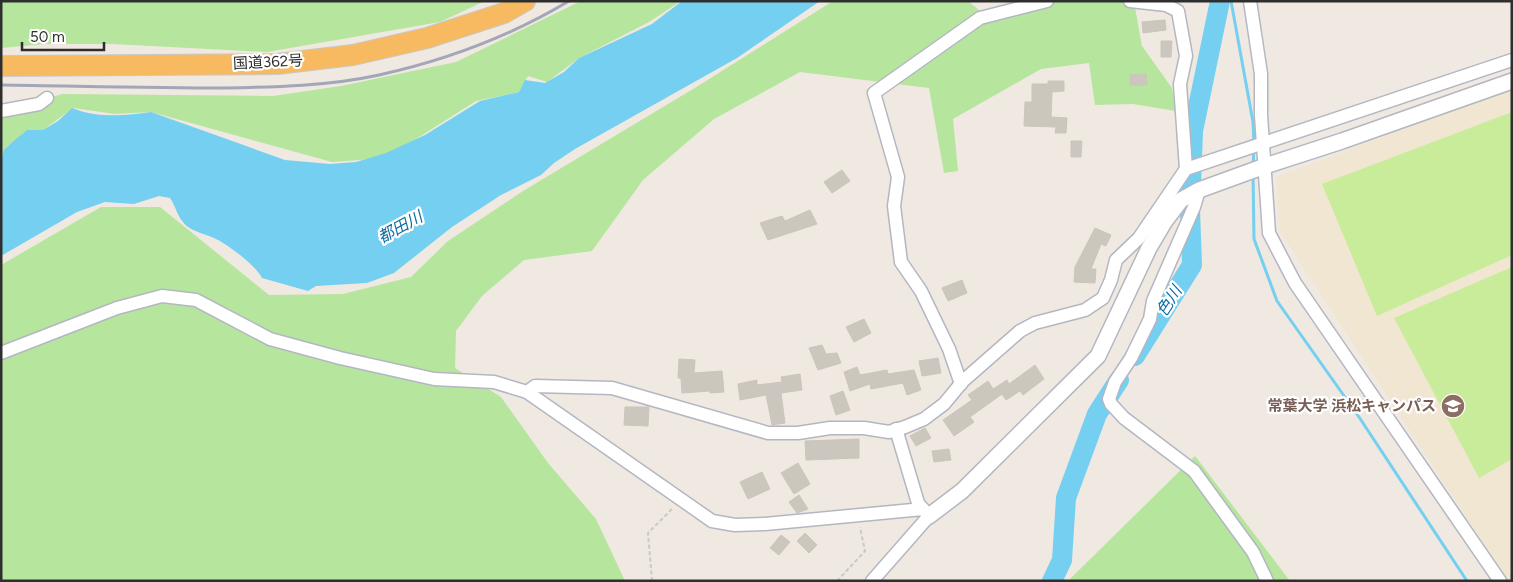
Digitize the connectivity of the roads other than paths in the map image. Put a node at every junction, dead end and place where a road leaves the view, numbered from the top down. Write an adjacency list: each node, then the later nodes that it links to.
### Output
1 (525, 1): 6 (highway, 国道362号)
2 (1047, 1): 15 (street)
3 (1130, 1): 12 (street)
4 (1250, 1): 10 (street)
5 (1512, 60): 10 (street)
6 (1, 66)
7 (1512, 81): 11 (street)
8 (48, 98): 9 (street)
9 (1, 111)
10 (1264, 144): 11 (street); 12 (street)
11 (1265, 166): 13 (street); 21 (street)
12 (1186, 170): 15 (street)
13 (1199, 190): 18 (street); 20 (street)
14 (1, 354): 16 (street)
15 (961, 384): 17 (street)
16 (527, 392): 17 (street); 18 (street)
17 (896, 430): 18 (street)
18 (926, 512): 19 (street)
19 (872, 581)
20 (1267, 581)
21 (1500, 581)

